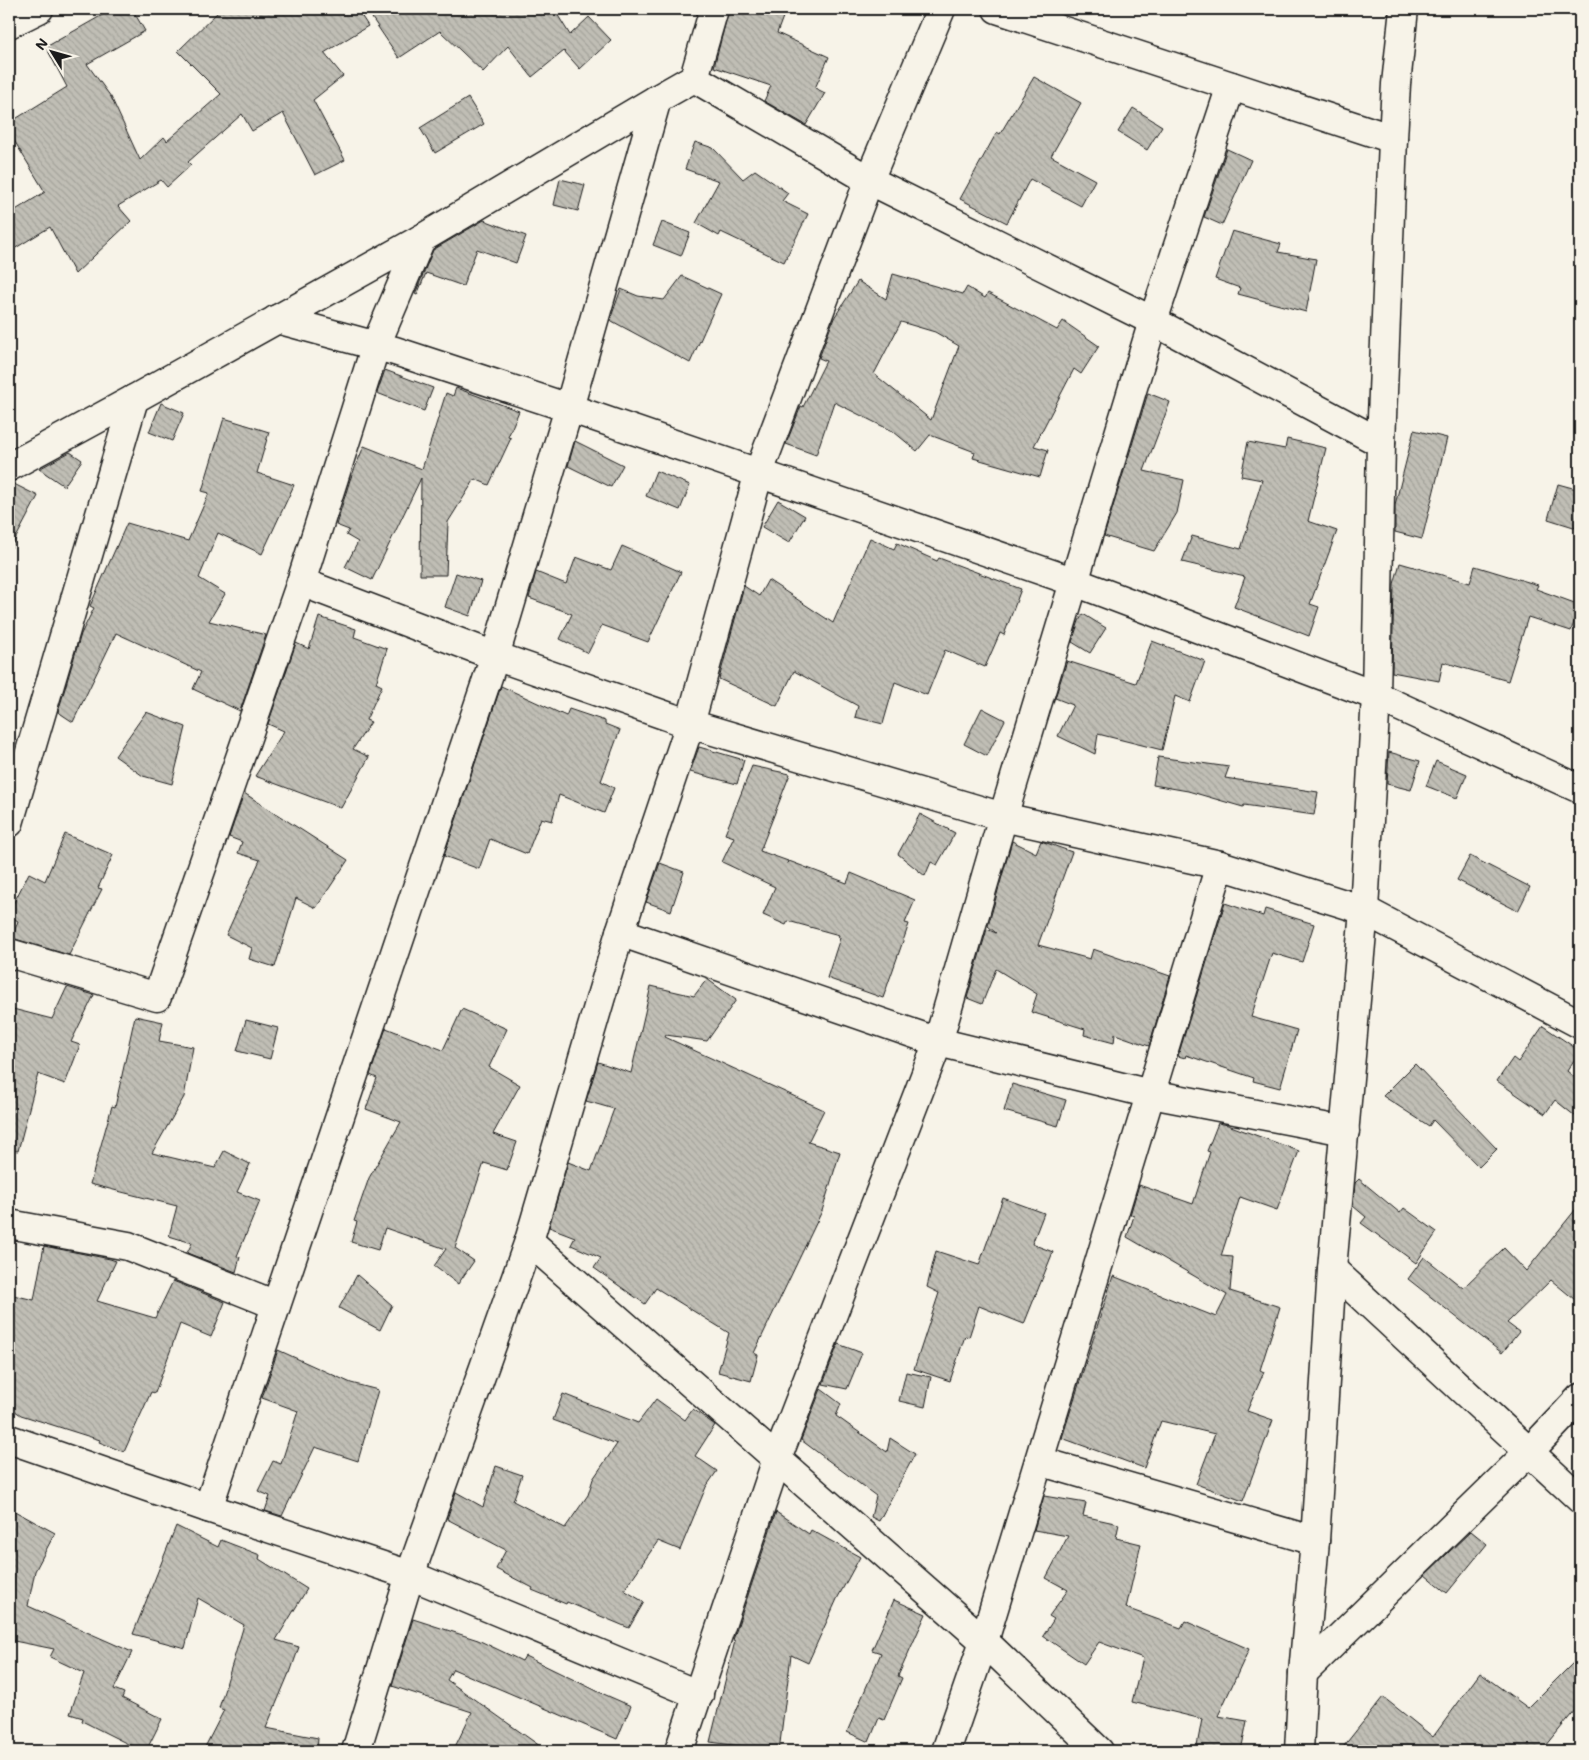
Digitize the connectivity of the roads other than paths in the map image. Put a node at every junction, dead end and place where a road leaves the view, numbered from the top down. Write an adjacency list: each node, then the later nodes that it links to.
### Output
1 (39, 9): 6 (street)
2 (714, 9): 7 (street)
3 (941, 9): 11 (street)
4 (997, 9): 8 (street)
5 (1404, 9): 10 (street)
6 (9, 24)
7 (694, 78): 9 (street); 11 (street)
8 (1231, 86): 10 (street); 14 (street)
9 (657, 99): 12 (street); 17 (street)
10 (1394, 139): 18 (street)
11 (869, 180): 14 (street); 20 (street)
12 (421, 239): 13 (street); 15 (street)
13 (277, 319): 15 (street); 16 (street)
14 (1153, 321): 18 (street); 22 (street)
15 (376, 345): 17 (street); 21 (street)
16 (134, 399): 19 (street); 28 (street)
17 (570, 408): 20 (street); 23 (street)
18 (1381, 443): 24 (street)
19 (9, 467)
20 (759, 472): 22 (street); 25 (street)
21 (301, 582): 23 (street); 32 (street)
22 (1074, 582): 24 (street); 27 (street)
23 (495, 656): 25 (street); 40 (street)
24 (1376, 696): 26 (street); 30 (street)
25 (690, 724): 27 (street); 31 (street)
26 (1580, 789)
27 (1003, 816): 29 (street); 34 (street)
28 (9, 824)
29 (1220, 865): 30 (street); 35 (street)
30 (1364, 910): 33 (street); 36 (street)
31 (620, 932): 34 (street); 38 (street)
32 (9, 953)
33 (1580, 1024)
34 (938, 1042): 35 (street); 44 (street)
35 (1151, 1094): 36 (street); 45 (street)
36 (1345, 1130): 39 (street)
37 (9, 1224): 40 (street)
38 (529, 1241): 44 (street); 49 (street)
39 (1332, 1270): 43 (street); 48 (street)
40 (276, 1305): 47 (street)
41 (1580, 1398): 43 (street)
42 (9, 1439): 47 (street)
43 (1530, 1451): 46 (street); 51 (street)
44 (777, 1459): 50 (street); 52 (street)
45 (1038, 1461): 48 (street); 50 (street)
46 (1580, 1499)
47 (208, 1508): 49 (street)
48 (1315, 1540): 51 (street)
49 (410, 1575): 52 (street); 53 (street)
50 (984, 1641): 55 (street); 56 (street)
51 (1304, 1673): 57 (street)
52 (699, 1695): 54 (street)
53 (356, 1751)
54 (680, 1751)
55 (946, 1751)
56 (1098, 1751)
57 (1299, 1751)

